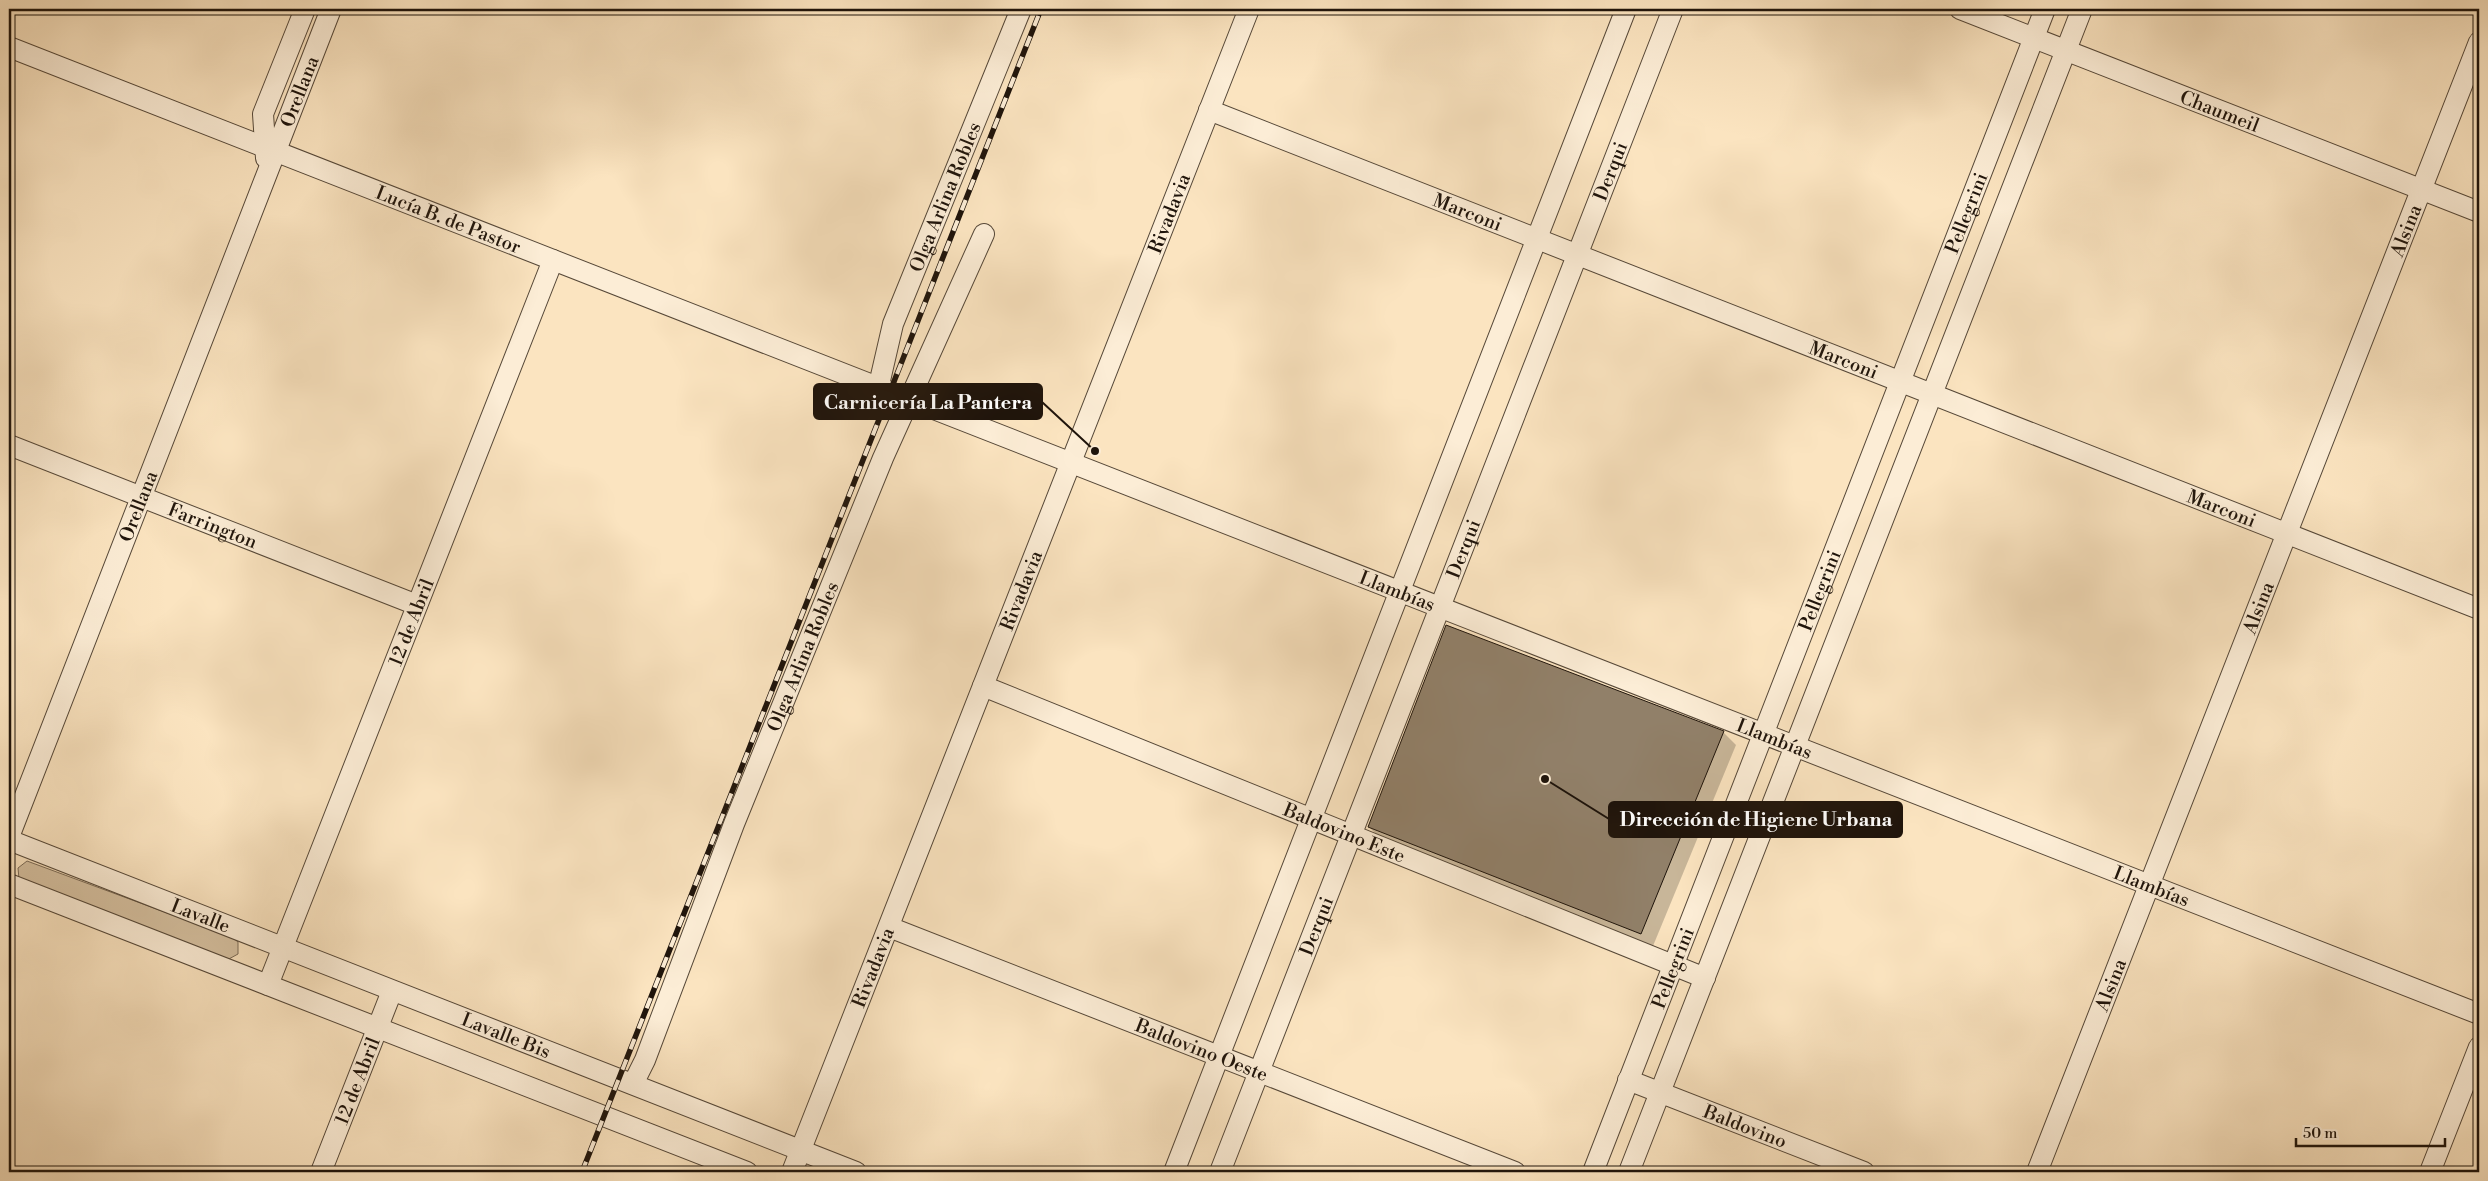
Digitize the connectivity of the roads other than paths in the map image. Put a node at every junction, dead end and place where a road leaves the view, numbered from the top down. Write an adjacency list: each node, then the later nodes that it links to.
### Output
1 (306, 9): 15 (street, Orellana)
2 (331, 9): 15 (street, Orellana)
3 (1021, 9): 23 (street, Olga Arlina Robles)
4 (1249, 9): 14 (street, Rivadavia)
5 (1626, 9): 19 (street)
6 (1673, 9): 20 (street, Derqui)
7 (1960, 9): 10 (street, Chaumeil)
8 (2045, 9): 10 (street, Pellegrini)
9 (2082, 9): 13 (street, Pellegrini)
10 (2034, 38): 13 (street, Chaumeil); 22 (street, Pellegrini)
11 (2479, 42): 16 (street, Alsina)
12 (9, 47): 15 (street, Lucía B. de Pastor)
13 (2066, 50): 16 (street, Chaumeil); 24 (street, Pellegrini)
14 (1209, 110): 19 (street, Marconi); 27 (street, Rivadavia)
15 (270, 149): 21 (street, Lucía B. de Pastor); 28 (street, Orellana)
16 (2421, 189): 17 (street, Chaumeil); 29 (street, Alsina)
17 (2479, 212)
18 (984, 234): 25 (street, Olga Arlina Robles)
19 (1536, 238): 20 (street, Marconi); 30 (street)
20 (1577, 254): 22 (street, Marconi); 32 (street, Derqui)
21 (553, 260): 23 (street, Lucía B. de Pastor); 31 (street, 12 de Abril)
22 (1900, 382): 24 (street, Marconi); 35 (street, Pellegrini)
23 (883, 391): 25 (street, Lucía B. de Pastor)
24 (1932, 394): 29 (street, Marconi); 36 (street, Pellegrini)
25 (908, 399): 27 (street, Llambías); 54 (street, Olga Arlina Robles)
26 (9, 445): 28 (street, Farrington)
27 (1071, 462): 30 (street, Llambías); 34 (street, Rivadavia)
28 (142, 497): 31 (street, Farrington); 39 (street, Orellana)
29 (2286, 533): 33 (street, Marconi); 41 (street, Alsina)
30 (1399, 591): 32 (street, Llambías); 37 (street)
31 (417, 605): 43 (street, 12 de Abril)
32 (1440, 607): 35 (street, Llambías); 38 (street, Derqui)
33 (2479, 609)
34 (983, 686): 37 (street, Baldovino Este); 42 (street, Rivadavia)
35 (1763, 734): 36 (street, Llambías); 44 (street, Pellegrini)
36 (1795, 746): 41 (street, Llambías); 45 (street, Pellegrini)
37 (1311, 819): 38 (street, Baldovino Este); 51 (street)
38 (1351, 835): 44 (street, Baldovino Este); 52 (street, Derqui)
39 (9, 839): 43 (street, Lavalle)
40 (9, 884): 46 (street)
41 (2149, 885): 48 (street, Llambías); 67 (street, Alsina)
42 (889, 927): 51 (street, Baldovino Oeste); 56 (street, Rivadavia)
43 (282, 947): 46 (street, 12 de Abril); 47 (street, Lavalle)
44 (1673, 965): 45 (street, Baldovino Este); 53 (street, Pellegrini)
45 (1705, 978): 55 (street, Pellegrini)
46 (268, 985): 49 (street)
47 (392, 991): 49 (street, 12 de Abril); 54 (street, Lavalle Bis)
48 (2479, 1014)
49 (378, 1028): 57 (street, 12 de Abril); 58 (street)
50 (2479, 1047): 68 (street)
51 (1219, 1056): 52 (street, Baldovino Oeste); 61 (street)
52 (1259, 1072): 62 (street, Derqui); 63 (street, Baldovino Oeste)
53 (1628, 1080): 55 (street, Baldovino); 64 (street, Pellegrini)
54 (626, 1081): 56 (street, Lavalle Bis)
55 (1660, 1093): 65 (street, Pellegrini); 66 (street, Baldovino)
56 (800, 1150): 59 (street, Rivadavia); 60 (street, Lavalle Bis)
57 (321, 1172)
58 (747, 1172)
59 (792, 1172)
60 (856, 1172)
61 (1174, 1172)
62 (1220, 1172)
63 (1515, 1172)
64 (1593, 1172)
65 (1629, 1172)
66 (1864, 1172)
67 (2037, 1172)
68 (2430, 1172)

